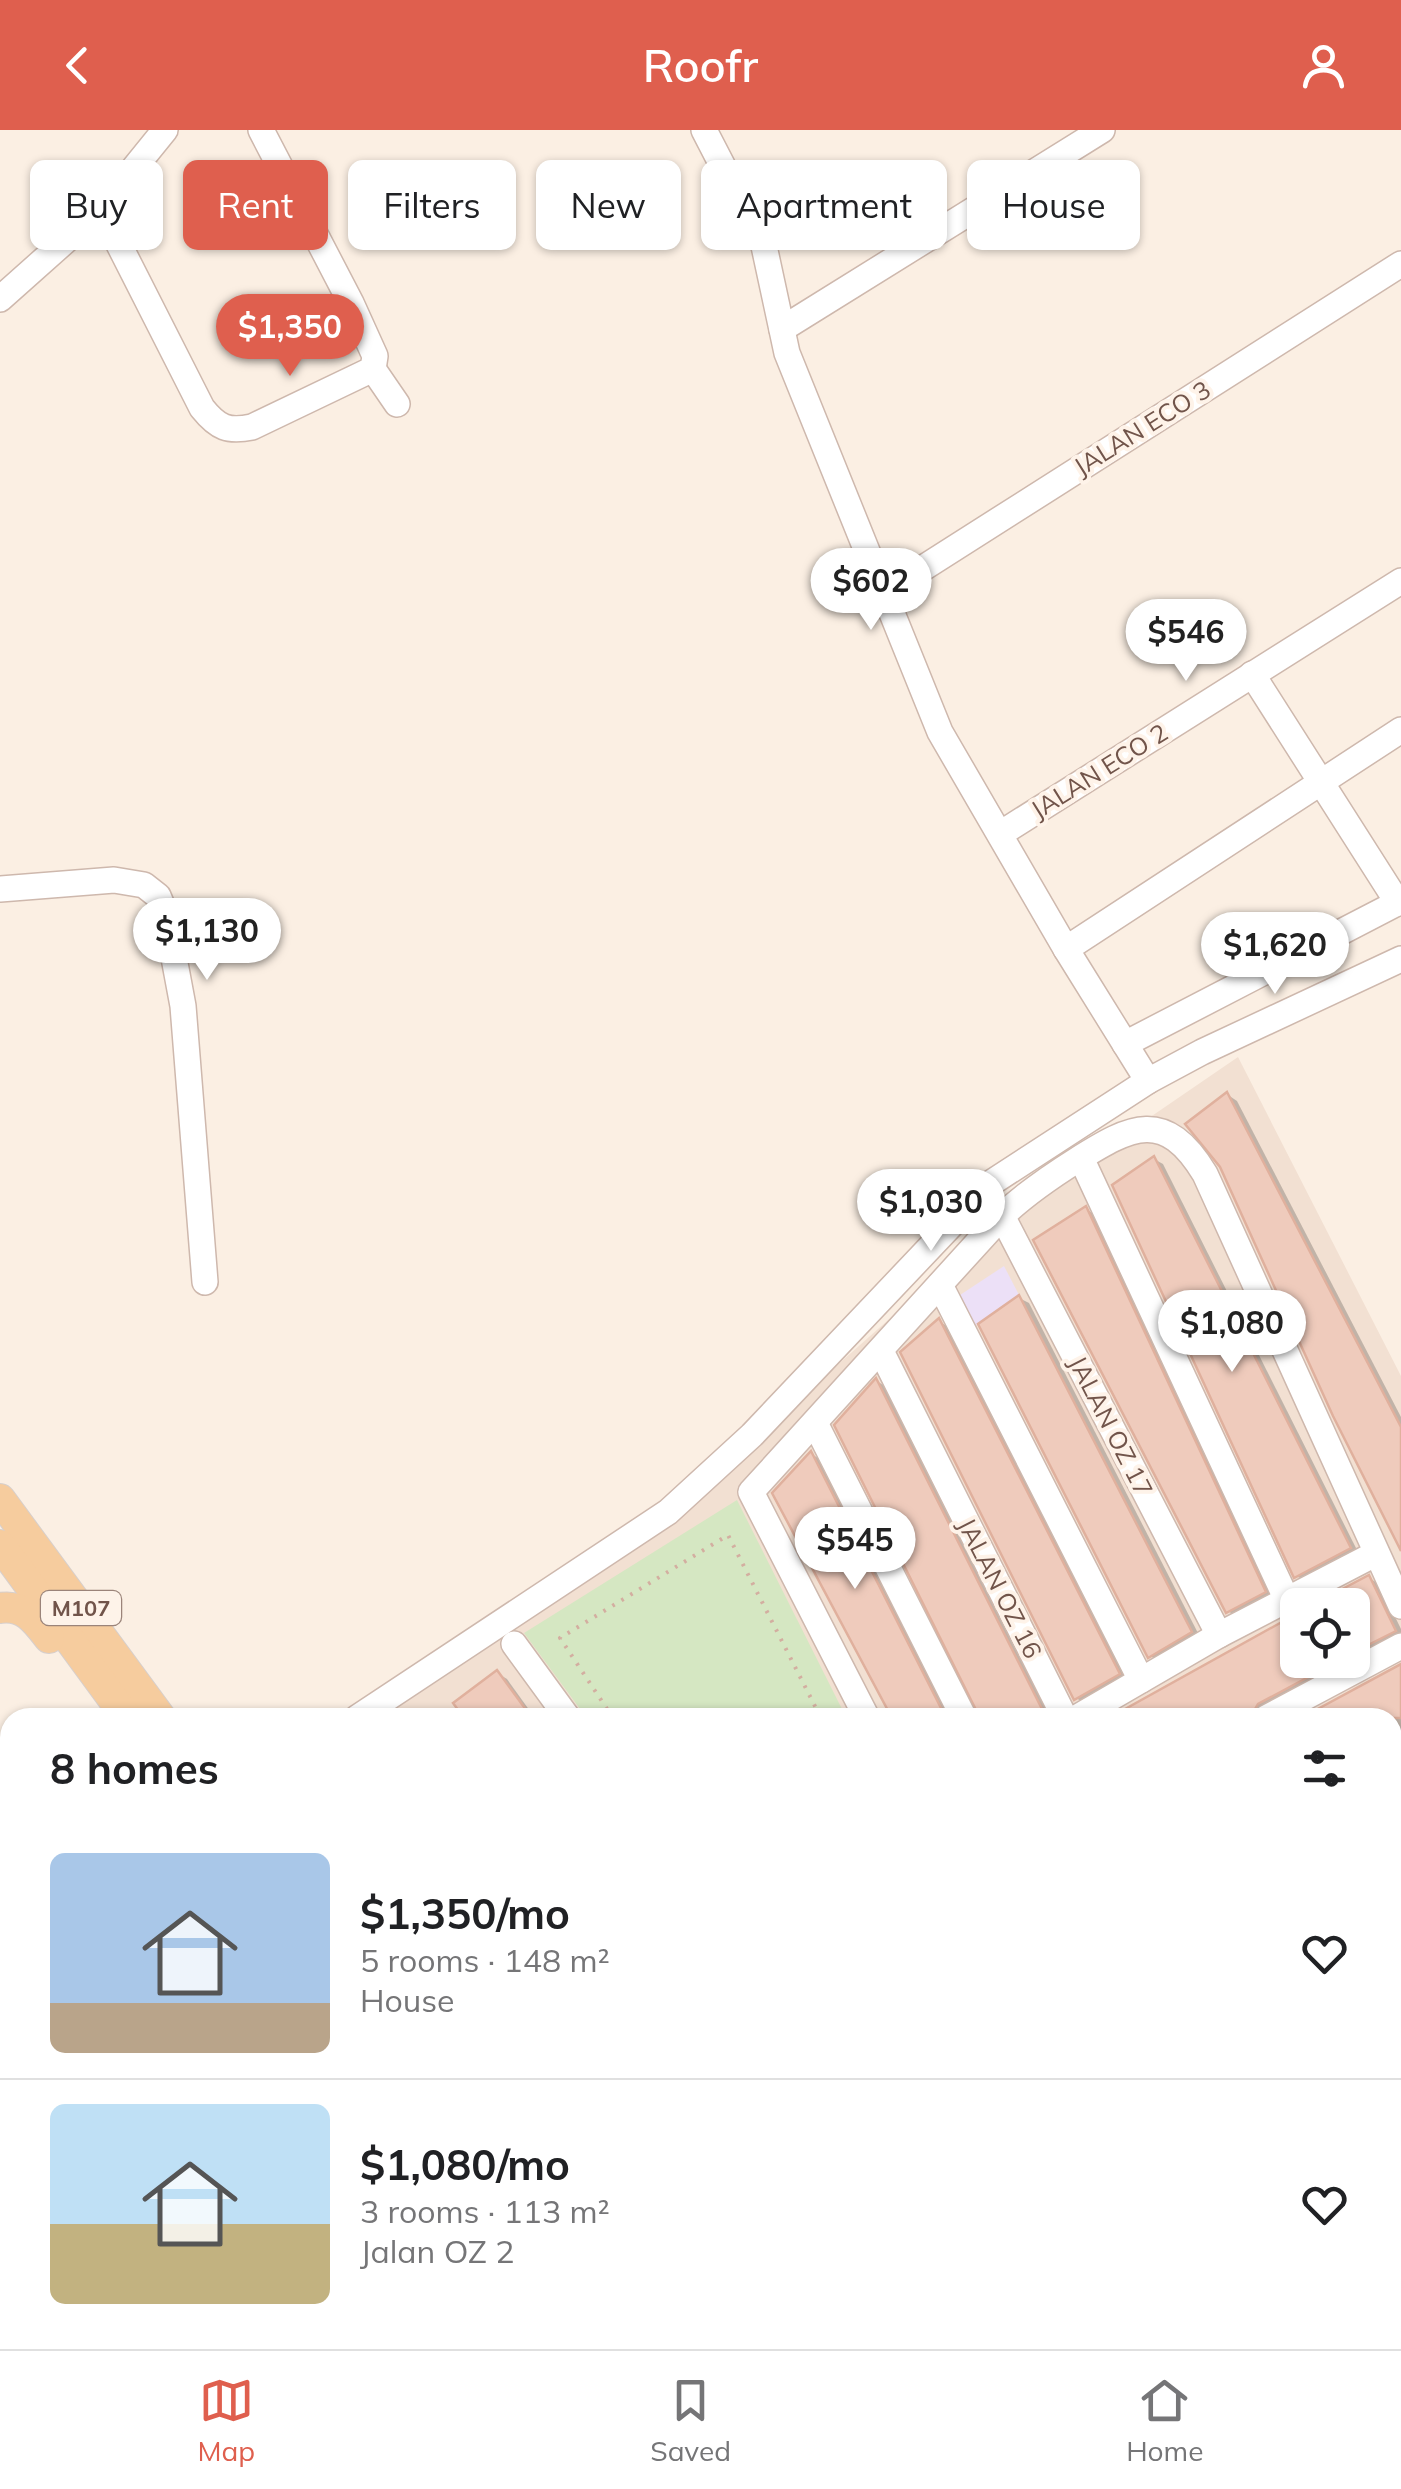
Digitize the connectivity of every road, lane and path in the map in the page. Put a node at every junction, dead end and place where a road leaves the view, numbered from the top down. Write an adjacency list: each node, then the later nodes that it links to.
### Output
1 (165, 130): 5 (street)
2 (261, 130): 11 (street)
3 (704, 130): 10 (street)
4 (1102, 130): 10 (street)
5 (140, 160)
6 (55, 250): 9 (street)
7 (122, 250): 11 (street)
8 (1401, 264): 14 (street, JALAN ECO 3)
9 (0, 300)
10 (782, 329): 14 (street)
11 (373, 369): 12 (street)
12 (398, 404)
13 (1401, 581): 15 (street, JALAN ECO 2)
14 (884, 593): 18 (street)
15 (1252, 674): 17 (street); 18 (street, JALAN ECO 2)
16 (1401, 730): 17 (street)
17 (1321, 782): 20 (street); 21 (street)
18 (1000, 834): 21 (street)
19 (0, 889): 27 (street)
20 (1400, 902): 23 (street)
21 (1066, 949): 23 (street)
22 (1401, 959): 24 (street)
23 (1125, 1044): 24 (street)
24 (1148, 1081): 48 (street)
25 (1081, 1158): 26 (street); 33 (street); 36 (street)
26 (1002, 1216): 28 (street); 41 (street, JALAN OZ 17)
27 (205, 1282)
28 (940, 1286): 29 (street); 44 (street)
29 (882, 1351): 30 (street); 54 (street, JALAN OZ 16)
30 (815, 1423): 52 (street); 53 (street)
31 (0, 1500): 47 (main road, M107)
32 (0, 1545): 46 (main road, M107)
33 (1375, 1554): 37 (street); 39 (street)
34 (0, 1574): 35 (main road)
35 (0, 1582)
36 (1281, 1588)
37 (1310, 1588)
38 (1280, 1604): 41 (street)
39 (1401, 1606)
40 (0, 1608): 45 (main road)
41 (1219, 1635): 44 (street)
42 (514, 1644): 49 (street)
43 (1401, 1646): 56 (street)
44 (1141, 1680): 55 (street)
45 (106, 1708)
46 (120, 1708)
47 (154, 1708)
48 (373, 1708)
49 (561, 1708)
50 (606, 1708): 51 (path)
51 (816, 1708)
52 (862, 1708)
53 (959, 1708)
54 (1060, 1708)
55 (1093, 1708)
56 (1285, 1708)

